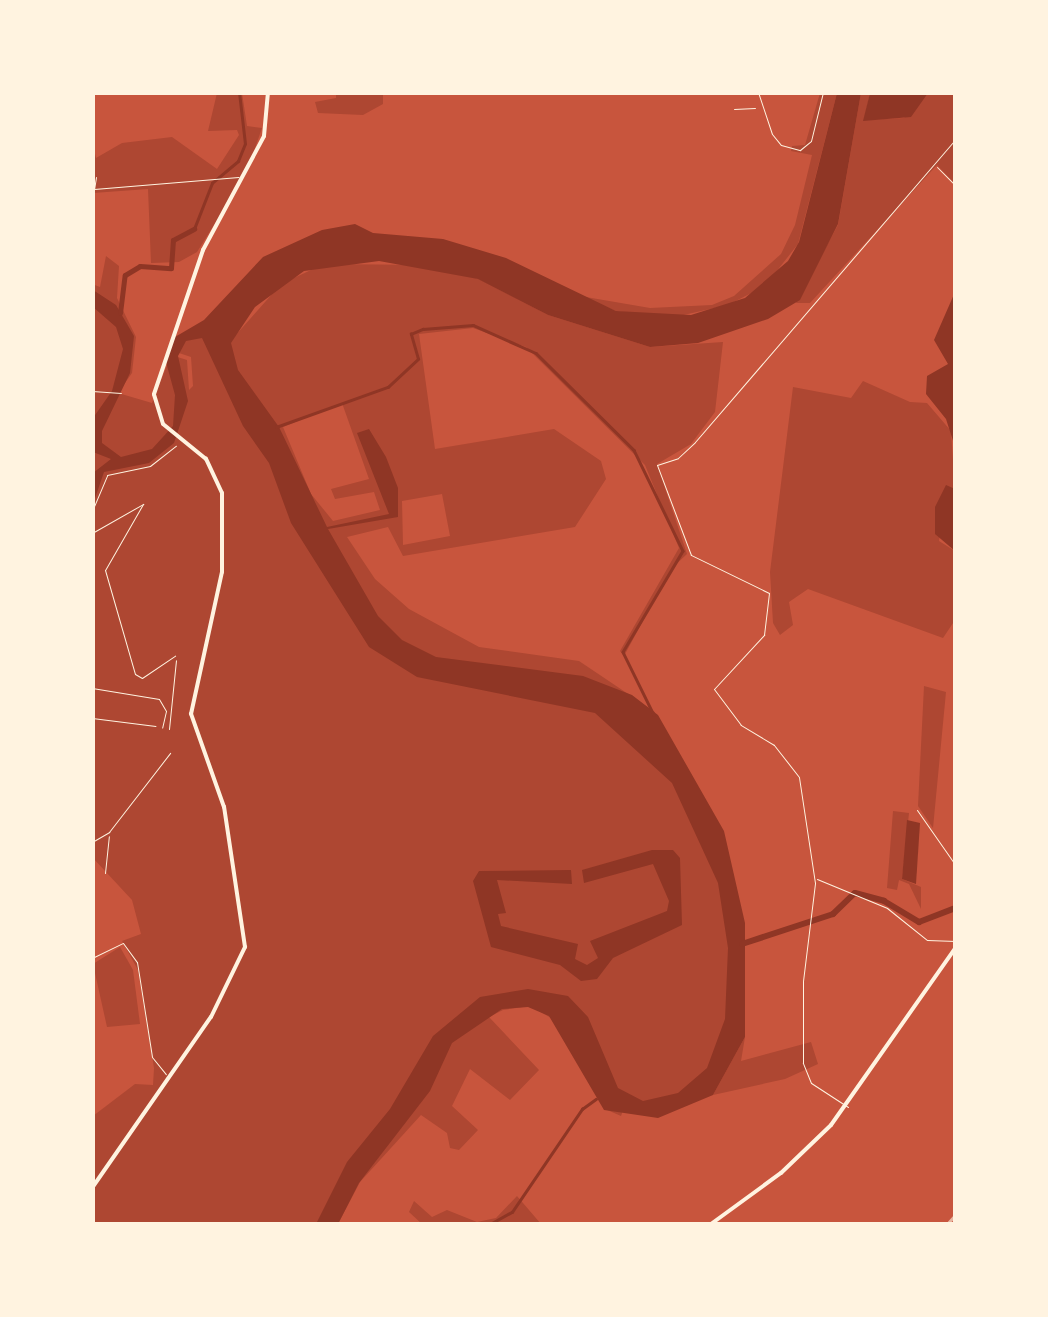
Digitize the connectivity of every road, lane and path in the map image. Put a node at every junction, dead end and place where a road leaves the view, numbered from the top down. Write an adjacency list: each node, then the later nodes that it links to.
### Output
1 (268, 92): 9 (main road)
2 (758, 92): 4 (street)
3 (823, 92): 4 (street)
4 (759, 107): 5 (street)
5 (734, 109)
6 (956, 139): 7 (street)
7 (935, 164): 10 (street); 27 (street)
8 (96, 177): 9 (street)
9 (245, 179): 13 (main road)
10 (956, 186)
11 (92, 391): 12 (path)
12 (121, 393)
13 (179, 439): 14 (path); 30 (main road)
14 (92, 511)
15 (92, 533): 20 (path)
16 (92, 688): 19 (path)
17 (92, 718): 18 (path)
18 (155, 726)
19 (162, 728)
20 (169, 729)
21 (170, 753): 23 (path)
22 (917, 810): 25 (path)
23 (109, 832): 24 (path); 26 (path)
24 (92, 842)
25 (956, 866)
26 (106, 873)
27 (814, 878): 28 (street); 31 (street)
28 (956, 944): 31 (main road)
29 (92, 958): 30 (street)
30 (169, 1076): 32 (main road)
31 (848, 1106): 33 (main road)
32 (92, 1188)
33 (711, 1224)

